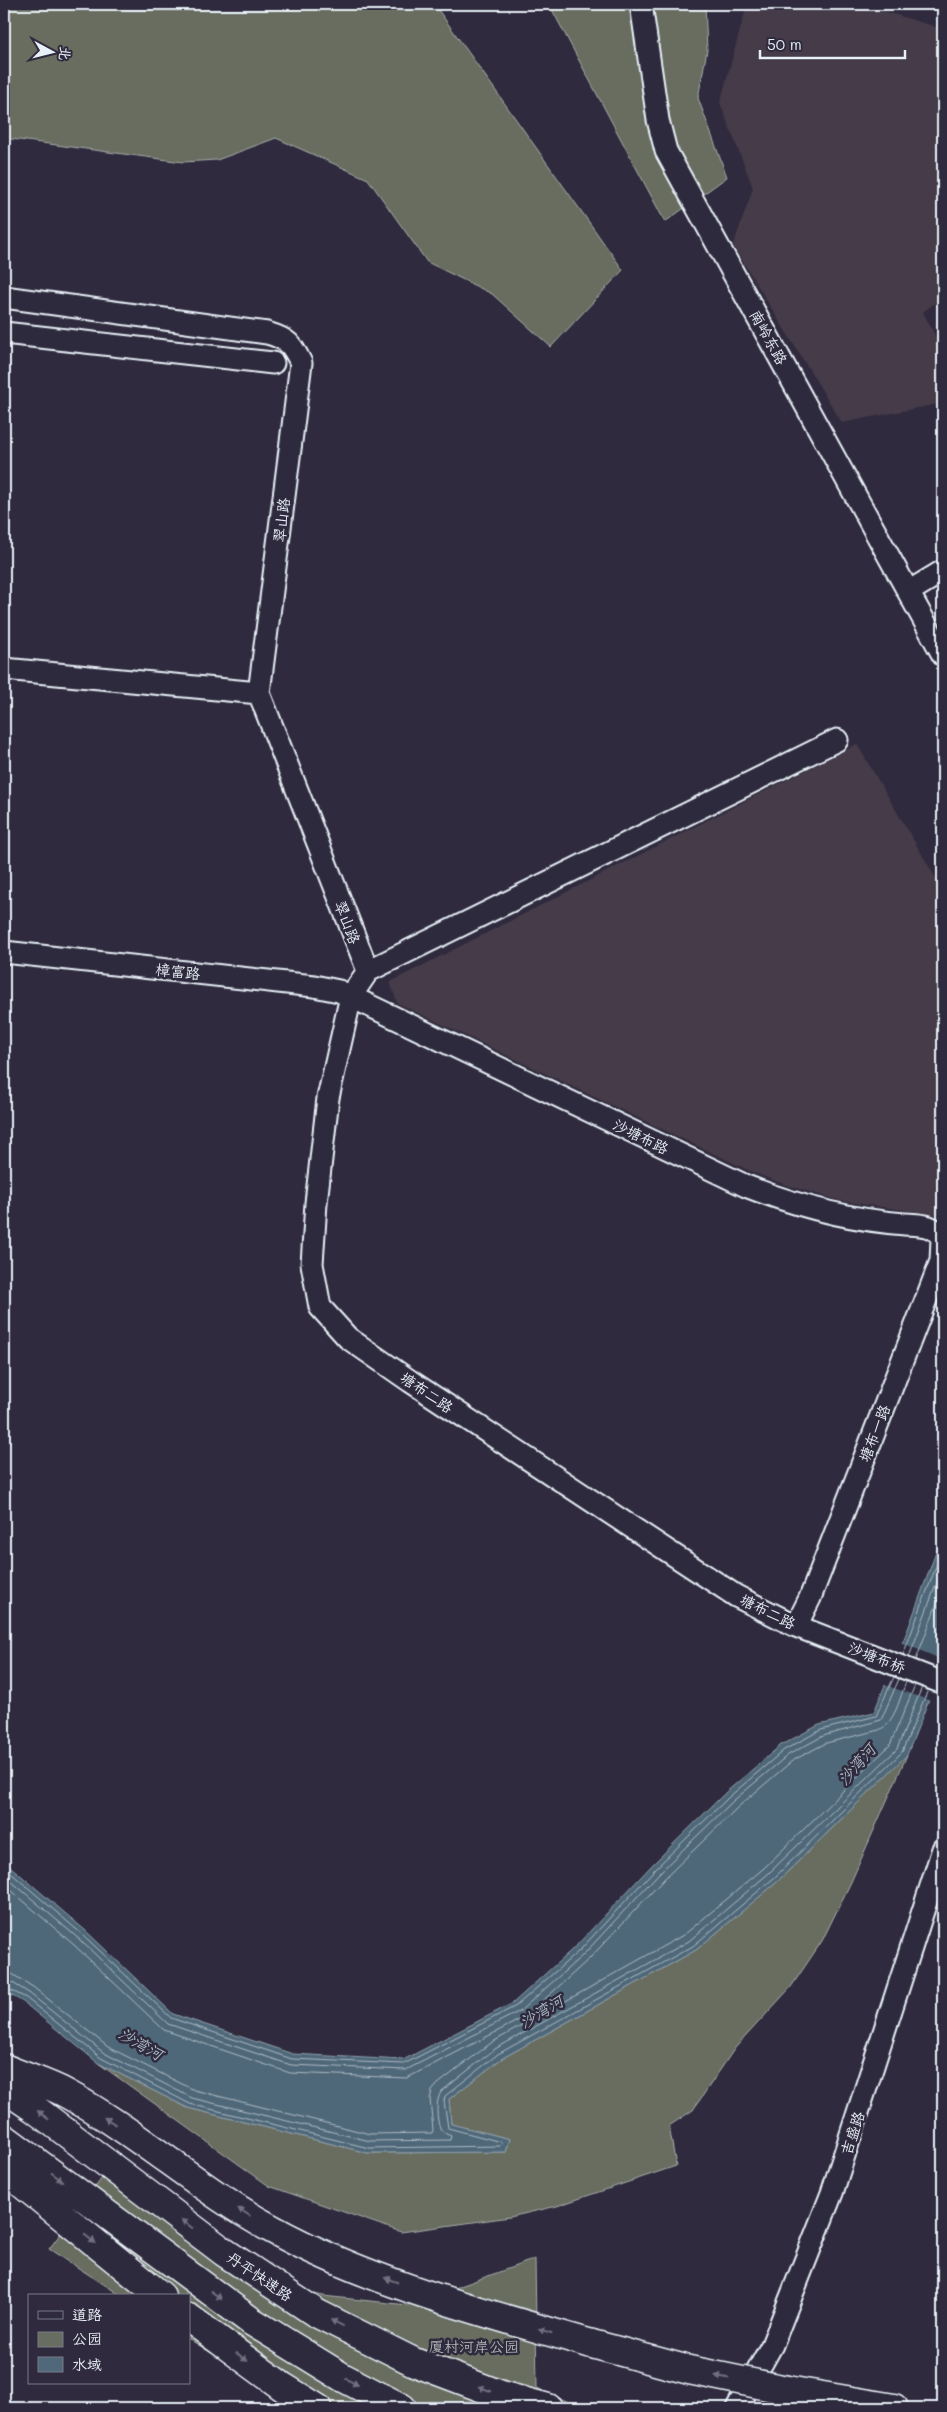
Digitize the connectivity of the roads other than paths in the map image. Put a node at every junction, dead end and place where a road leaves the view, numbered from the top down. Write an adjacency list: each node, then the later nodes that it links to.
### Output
1 (641, 4): 6 (street, 南岭东路)
2 (4, 298): 9 (street, 翠山路)
3 (4, 333): 4 (street)
4 (273, 363)
5 (943, 571): 6 (street)
6 (910, 591): 7 (street, 南岭东路)
7 (943, 655)
8 (4, 668): 9 (street)
9 (259, 693): 12 (street, 翠山路)
10 (837, 740): 12 (street)
11 (4, 952): 13 (street, 樟富路)
12 (368, 971): 13 (street)
13 (351, 996): 14 (street, 沙塘布路); 15 (street, 塘布二路)
14 (942, 1238): 15 (street, 塘布一路)
15 (804, 1629): 16 (street, 沙塘布桥)
16 (943, 1683)
17 (943, 1849): 27 (street, 吉盛路)
18 (4, 2068): 28 (highway, one-way to 18, bridge)
19 (4, 2088): 26 (highway, 丹平快速路, one-way to 19)
20 (4, 2138): 25 (highway, one-way to 25)
21 (4, 2169): 22 (highway, one-way to 22)
22 (159, 2294)
23 (190, 2319): 24 (highway, one-way to 24)
24 (317, 2408)
25 (402, 2408)
26 (548, 2408)
27 (737, 2408)
28 (894, 2408)

